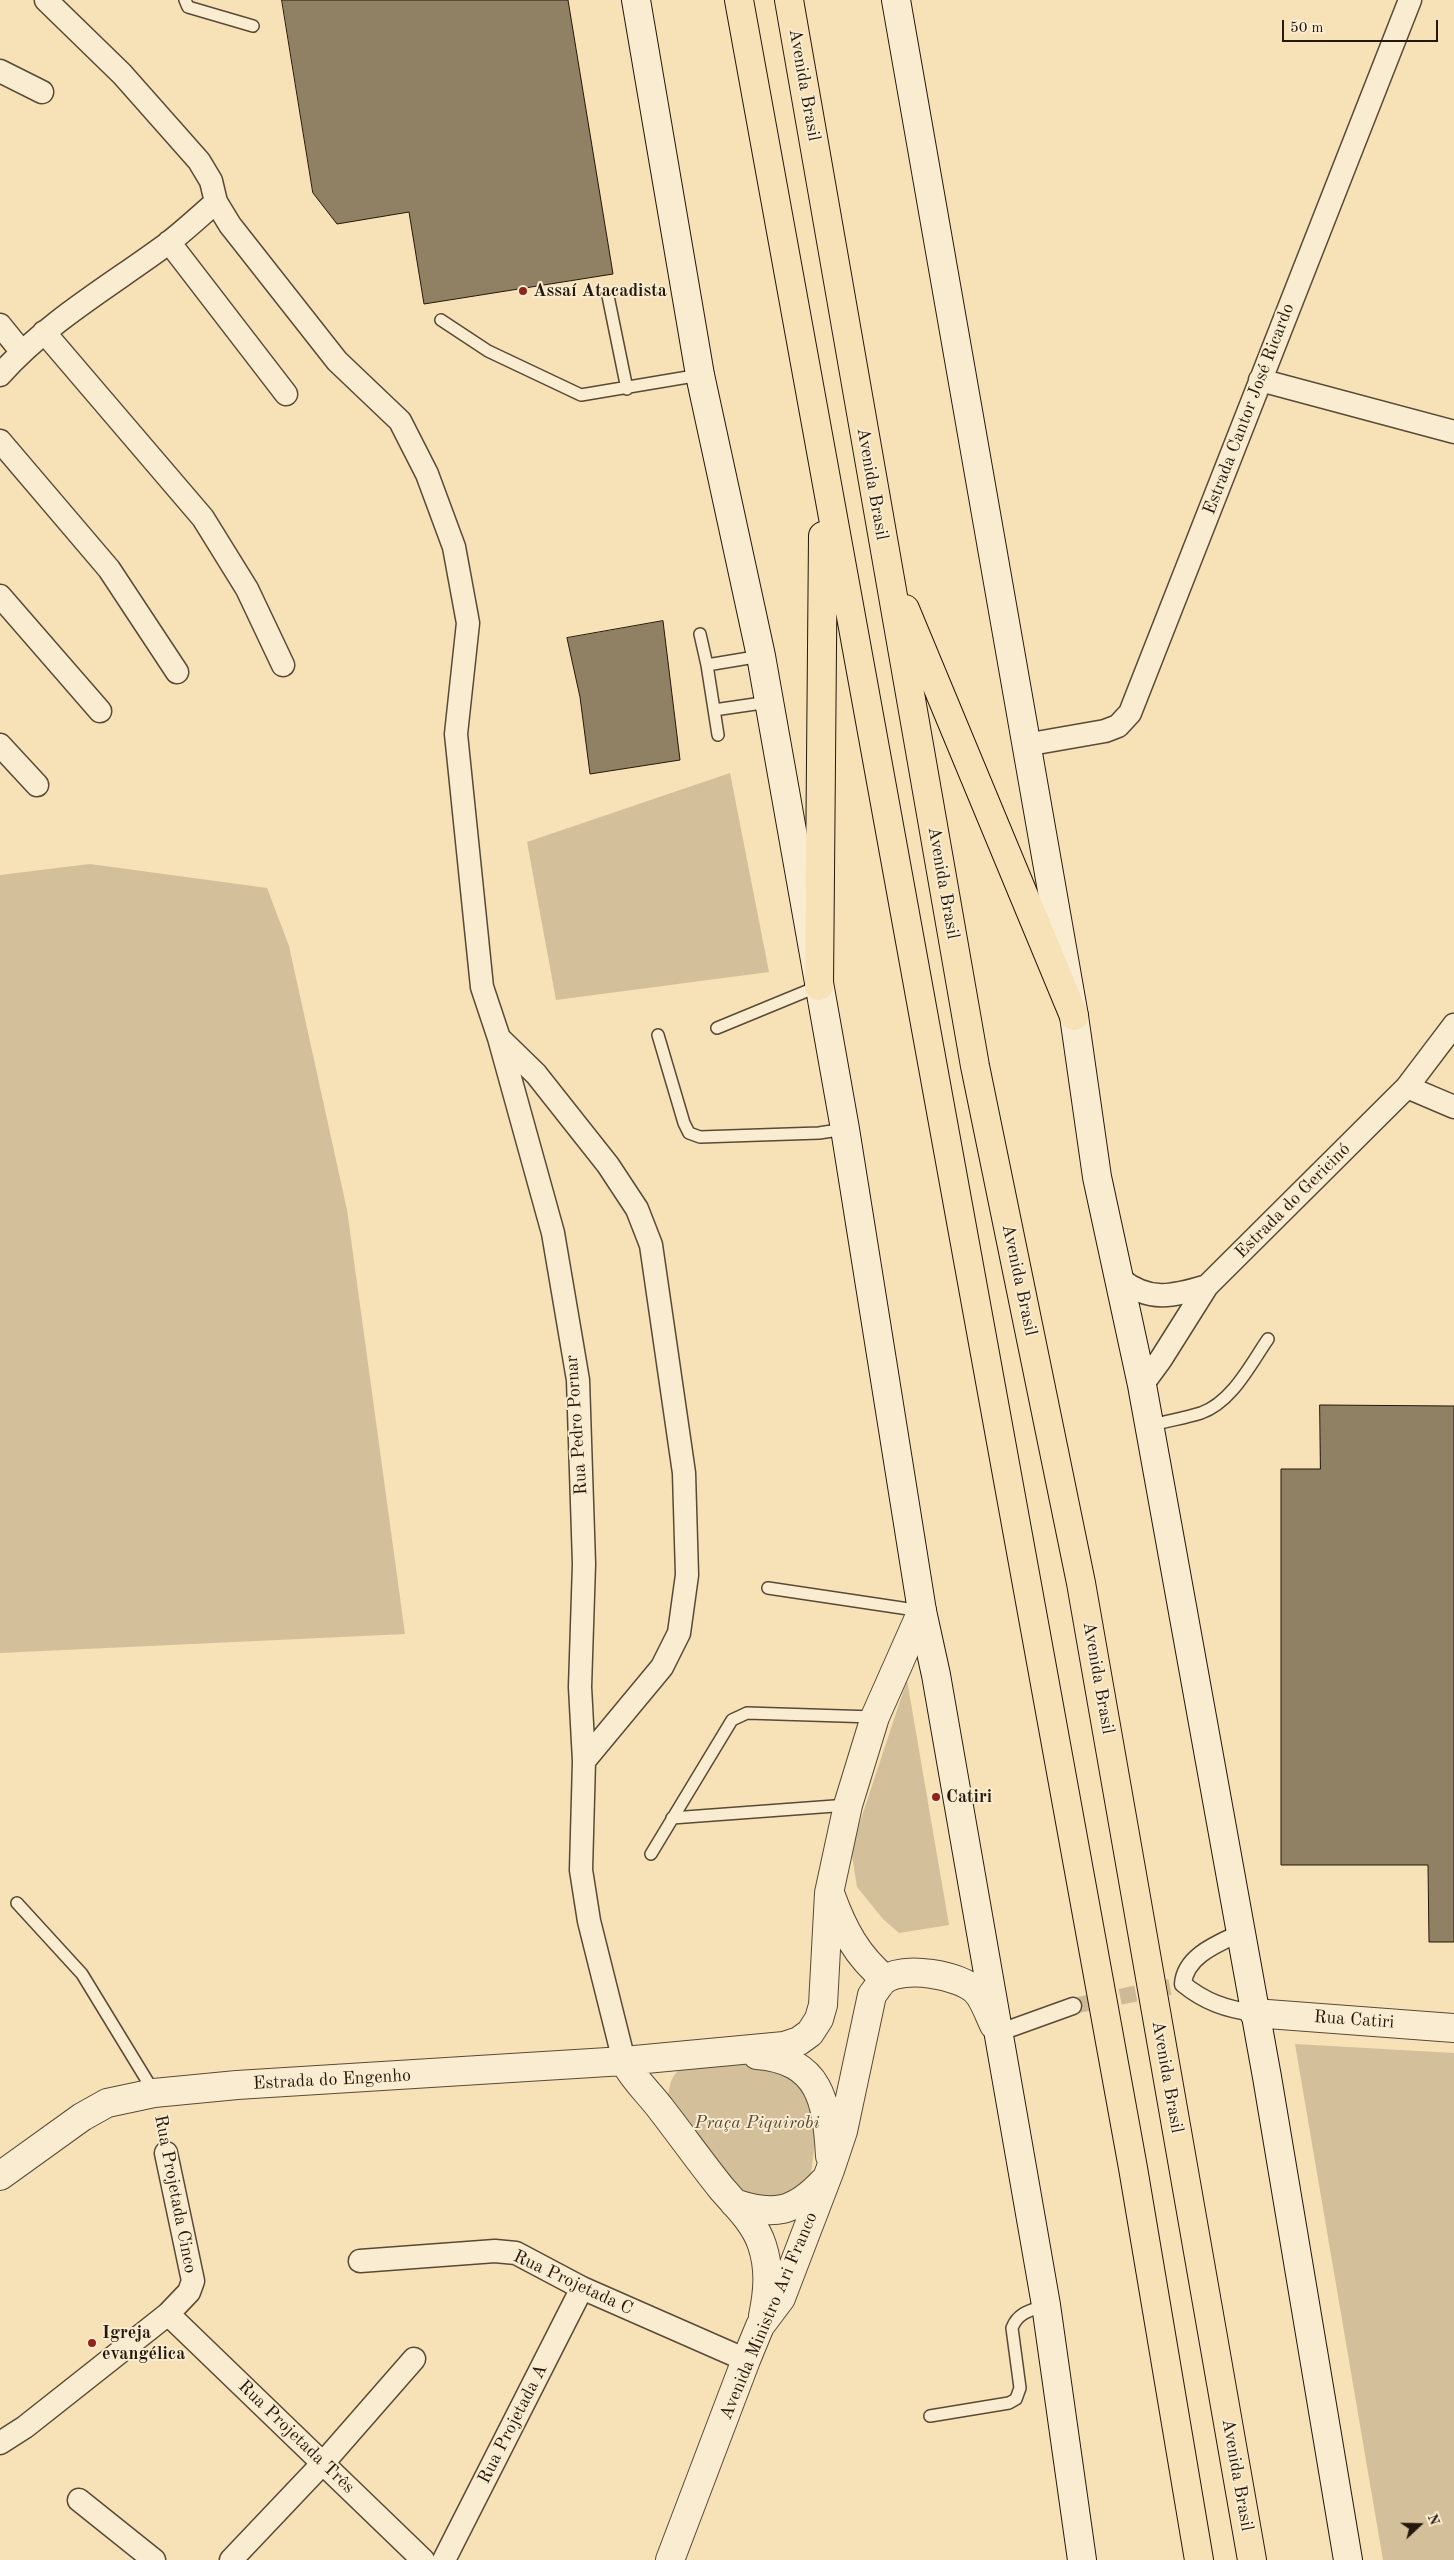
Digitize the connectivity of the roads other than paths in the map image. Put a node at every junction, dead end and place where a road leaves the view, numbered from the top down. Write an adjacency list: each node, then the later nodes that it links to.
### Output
1 (46, 0): 11 (street, Rua Pedro Pornar)
2 (185, 0): 8 (lane)
3 (636, 0): 19 (main road)
4 (739, 0): 25 (highway)
5 (789, 0): 26 (highway, Avenida Brasil)
6 (896, 0): 38 (main road)
7 (1410, 0): 20 (street, Estrada Cantor José Ricardo)
8 (253, 26)
9 (0, 71): 10 (street)
10 (42, 92)
11 (216, 202): 12 (street); 45 (street, Rua Pedro Pornar)
12 (169, 242): 16 (street); 22 (street)
13 (608, 296): 21 (lane)
14 (441, 320): 21 (lane)
15 (0, 325): 17 (street)
16 (44, 332): 17 (street); 30 (street)
17 (21, 350): 18 (street)
18 (0, 375)
19 (700, 375): 21 (lane); 29 (main road)
20 (1260, 380): 23 (street); 38 (street, Estrada Cantor José Ricardo)
21 (627, 389)
22 (286, 394)
23 (1454, 432)
24 (0, 441): 32 (street)
25 (823, 469): 40 (highway); 95 (highway)
26 (886, 562): 41 (highway); 96 (highway, Avenida Brasil)
27 (0, 596): 34 (street)
28 (700, 634): 31 (lane)
29 (761, 656): 31 (lane); 33 (main road)
30 (283, 665)
31 (707, 665): 35 (lane)
32 (177, 672)
33 (769, 702): 35 (lane); 40 (main road)
34 (100, 710)
35 (714, 710): 36 (lane)
36 (718, 735)
37 (0, 745): 39 (street)
38 (1025, 745): 41 (main road)
39 (37, 785)
40 (819, 986): 43 (lane); 48 (main road)
41 (1074, 1016): 49 (main road)
42 (1454, 1025): 46 (street, Estrada do Gericinó)
43 (717, 1028)
44 (658, 1035): 48 (lane)
45 (499, 1038): 57 (street, Rua Pedro Pornar); 57 (street)
46 (1407, 1087): 47 (street); 50 (street, Estrada do Gericinó)
47 (1454, 1107)
48 (846, 1129): 55 (main road)
49 (1120, 1279): 50 (street); 52 (main road)
50 (1207, 1286): 52 (street, Estrada do Gericinó)
51 (1268, 1339): 53 (lane)
52 (1142, 1385): 53 (main road)
53 (1149, 1426): 63 (main road)
54 (768, 1588): 55 (lane)
55 (922, 1611): 56 (main road); 68 (main road)
56 (875, 1717): 58 (main road); 59 (lane)
57 (584, 1761): 71 (street, Rua Pedro Pornar)
58 (848, 1804): 59 (lane); 61 (main road)
59 (672, 1818): 60 (lane)
60 (651, 1854)
61 (829, 1893): 64 (main road); 69 (main road)
62 (17, 1903): 72 (lane)
63 (1240, 1933): 66 (main road); 66 (street)
64 (885, 1979): 68 (main road); 75 (main road, Avenida Ministro Ari Franco)
65 (1073, 2006): 68 (street)
66 (1254, 2012): 67 (main road, Rua Catiri); 97 (main road)
67 (1454, 2028)
68 (998, 2033): 80 (main road)
69 (729, 2053): 70 (main road); 75 (main road)
70 (687, 2056): 71 (main road, Estrada do Engenho); 73 (main road)
71 (624, 2061): 72 (main road, Estrada do Engenho); 73 (main road)
72 (154, 2094): 76 (main road, Estrada do Engenho)
73 (661, 2109): 77 (main road)
74 (166, 2153): 81 (street, Rua Projetada Cinco)
75 (828, 2175): 77 (main road); 82 (main road, Avenida Ministro Ari Franco)
76 (0, 2176)
77 (734, 2203): 82 (main road)
78 (360, 2261): 79 (street, Rua Projetada C)
79 (582, 2288): 84 (street, Rua Projetada C); 92 (street, Rua Projetada A)
80 (1046, 2305): 85 (lane); 94 (main road)
81 (168, 2314): 86 (street, Rua Projetada Cinco); 87 (street, Rua Projetada Três)
82 (760, 2326): 84 (main road, Avenida Ministro Ari Franco)
83 (414, 2359): 87 (street)
84 (746, 2360): 93 (main road, Avenida Ministro Ari Franco)
85 (930, 2416)
86 (0, 2443)
87 (324, 2462): 90 (street); 91 (street, Rua Projetada Três)
88 (79, 2500): 89 (street)
89 (154, 2560)
90 (231, 2560)
91 (423, 2560)
92 (444, 2560)
93 (670, 2560)
94 (1082, 2560)
95 (1199, 2560)
96 (1252, 2560)
97 (1348, 2560)

